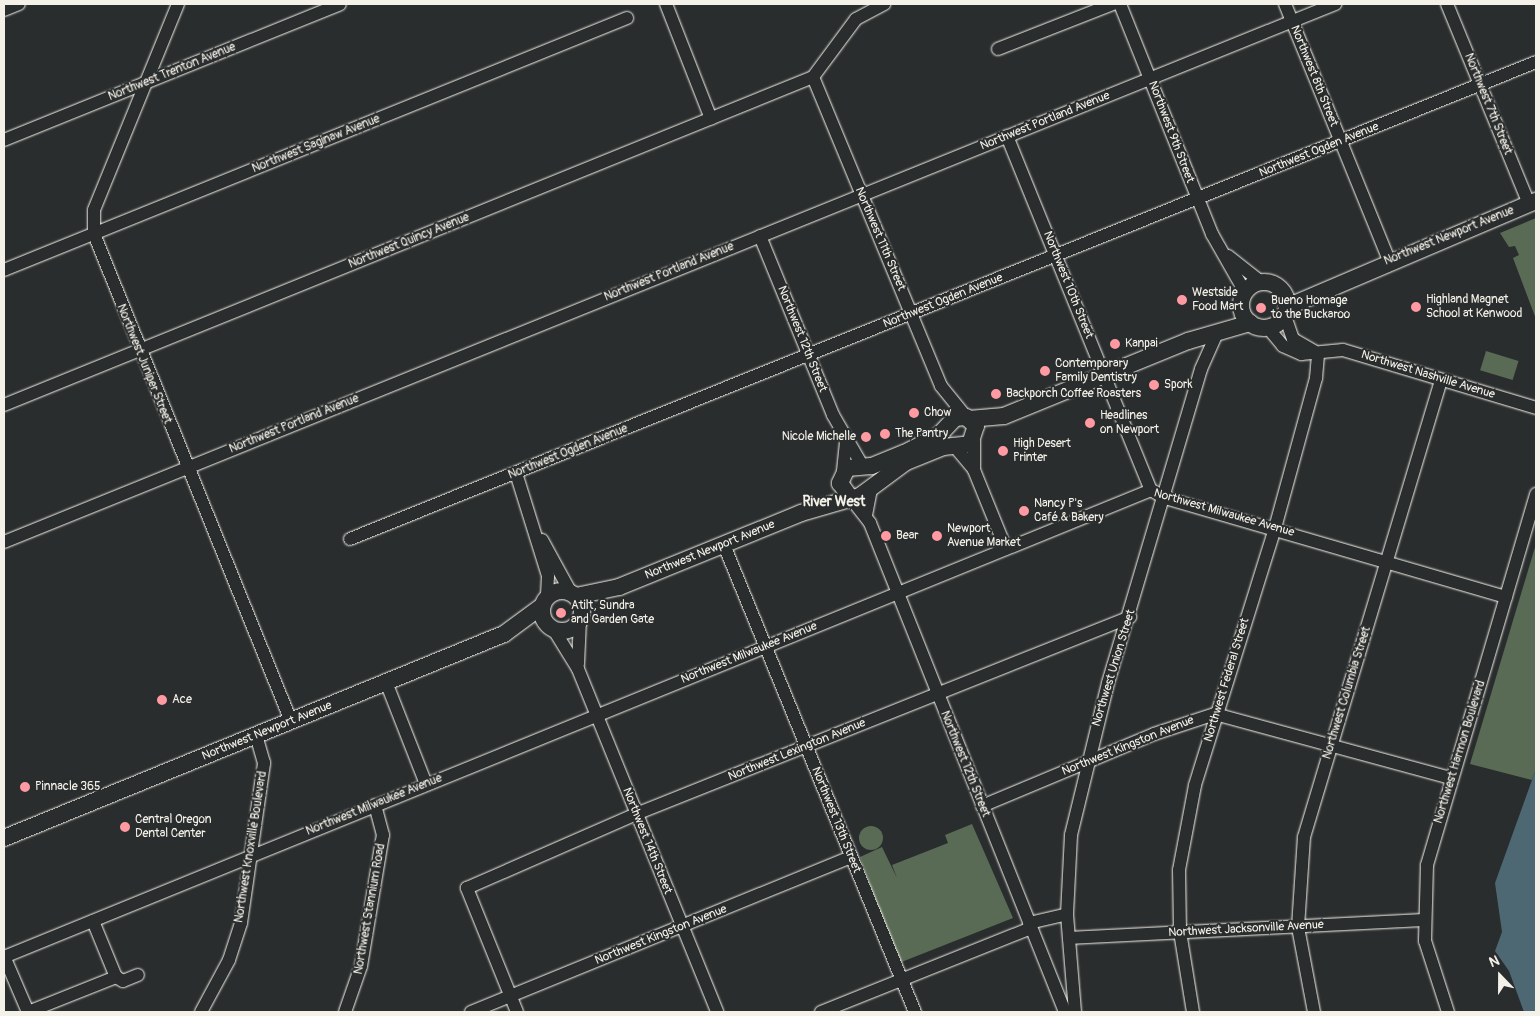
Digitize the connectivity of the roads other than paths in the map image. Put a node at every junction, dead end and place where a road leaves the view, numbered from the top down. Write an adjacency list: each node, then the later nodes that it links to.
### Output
1 (19, 4): 10 (street)
2 (178, 4): 17 (street, Northwest Juniper Street)
3 (340, 4): 17 (street, Northwest Trenton Avenue)
4 (666, 4): 19 (street)
5 (884, 4): 15 (street)
6 (1119, 4): 13 (street); 16 (street, Northwest 9th Street)
7 (1285, 4): 12 (street, Northwest 8th Street)
8 (1335, 4): 12 (street, Northwest Portland Avenue)
9 (1447, 4): 18 (street, Northwest 7th Street)
10 (4, 10)
11 (627, 18): 26 (street, Northwest Saginaw Avenue)
12 (1292, 21): 16 (street, Northwest Portland Avenue); 22 (street, Northwest 8th Street)
13 (998, 49)
14 (1536, 62): 18 (street, Northwest Ogden Avenue)
15 (813, 77): 19 (street, Northwest Quincy Avenue); 23 (street, Northwest 11th Street)
16 (1150, 78): 20 (street, Northwest Portland Avenue); 24 (street, Northwest 9th Street)
17 (148, 82): 21 (street, Northwest Trenton Avenue); 26 (street, Northwest Juniper Street)
18 (1480, 86): 22 (street, Northwest Ogden Avenue); 25 (street, Northwest 7th Street)
19 (711, 119): 42 (street, Northwest Quincy Avenue)
20 (1007, 136): 23 (street, Northwest Portland Avenue); 28 (street, Northwest 10th Street)
21 (4, 140)
22 (1340, 141): 24 (street, Northwest Ogden Avenue); 30 (street, Northwest 8th Street)
23 (861, 195): 27 (street, Northwest Portland Avenue); 37 (street, Northwest 11th Street)
24 (1197, 199): 28 (street, Northwest Ogden Avenue); 29 (street, Northwest 9th Street)
25 (1532, 202): 30 (main road, Northwest Newport Avenue)
26 (94, 234): 31 (street, Northwest Saginaw Avenue); 42 (street, Northwest Juniper Street)
27 (760, 236): 44 (street, Northwest 12th Street); 57 (street, Northwest Portland Avenue)
28 (1056, 256): 37 (street, Northwest Ogden Avenue); 45 (street, Northwest 10th Street)
29 (1228, 256): 33 (street, Northwest 9th Street); 35 (street, Northwest 9th Street)
30 (1389, 260): 32 (main road, Northwest Newport Avenue)
31 (4, 270)
32 (1362, 272): 34 (main road, Northwest Newport Avenue); 36 (main road, Northwest Newport Avenue)
33 (1261, 282): 34 (main road); 35 (main road)
34 (1282, 290): 36 (main road)
35 (1243, 299): 38 (main road); 41 (main road)
36 (1286, 312): 39 (main road); 43 (street)
37 (912, 313): 44 (street, Northwest Ogden Avenue); 47 (street, Northwest 11th Street)
38 (1250, 323): 39 (main road); 40 (main road)
39 (1268, 328): 43 (street, Northwest Nashville Avenue)
40 (1217, 333): 41 (main road); 65 (street, Northwest Union Street)
41 (1188, 341): 45 (main road)
42 (138, 350): 48 (street, Northwest Quincy Avenue); 57 (street, Northwest Juniper Street)
43 (1318, 353): 46 (street, Northwest Nashville Avenue); 68 (street, Northwest Federal Street)
44 (808, 354): 54 (street, Northwest 12th Street); 59 (street, Northwest Ogden Avenue)
45 (1104, 375): 50 (main road); 62 (street, Northwest 10th Street)
46 (1441, 380): 49 (street, Northwest Nashville Avenue); 74 (street, Northwest Columbia Street)
47 (949, 398): 51 (street, Northwest 11th Street); 52 (street, Northwest 11th Street)
48 (4, 405)
49 (1536, 408)
50 (1004, 416): 51 (main road); 53 (main road)
51 (968, 418): 52 (main road); 53 (main road)
52 (946, 426): 56 (main road)
53 (975, 438): 55 (main road); 58 (street)
54 (846, 442): 56 (street, Northwest 12th Street); 60 (street, Northwest 12th Street)
55 (953, 447): 58 (street); 61 (main road)
56 (864, 466): 60 (main road)
57 (187, 468): 71 (street, Northwest Portland Avenue); 90 (street, Northwest Juniper Street)
58 (974, 470): 73 (street)
59 (516, 473): 69 (street); 70 (street, Northwest Ogden Avenue)
60 (842, 474): 64 (main road); 66 (main road, Northwest Newport Avenue)
61 (873, 486): 64 (main road, Northwest Newport Avenue); 67 (street)
62 (1151, 490): 65 (street, Northwest Milwaukee Avenue); 73 (street, Northwest Milwaukee Avenue)
63 (1536, 494): 78 (street, Northwest Harmon Boulevard)
64 (849, 496): 66 (main road, Northwest Newport Avenue); 67 (street, Northwest 12th Street)
65 (1165, 498): 68 (street, Northwest Milwaukee Avenue); 80 (street, Northwest Union Street)
66 (801, 513): 72 (main road, Northwest Newport Avenue)
67 (866, 515): 77 (street, Northwest 12th Street)
68 (1275, 528): 74 (street, Northwest Milwaukee Avenue); 89 (street, Northwest Federal Street)
69 (538, 533): 76 (street); 79 (street)
70 (350, 539)
71 (4, 542)
72 (724, 545): 75 (main road, Northwest Newport Avenue); 84 (street, Northwest 13th Street)
73 (1006, 549): 77 (street, Northwest Milwaukee Avenue)
74 (1387, 561): 78 (street, Northwest Milwaukee Avenue); 92 (street, Northwest Columbia Street)
75 (620, 587): 76 (main road, Northwest Newport Avenue); 81 (main road, Northwest Newport Avenue)
76 (573, 594): 79 (main road); 81 (main road)
77 (897, 594): 84 (street, Northwest Milwaukee Avenue); 87 (street, Northwest 12th Street)
78 (1506, 597): 95 (street, Northwest Harmon Boulevard)
79 (545, 601): 82 (main road); 83 (main road, Northwest Newport Avenue)
80 (1130, 617): 87 (street, Northwest Lexington Avenue); 94 (street, Northwest Union Street)
81 (581, 618): 82 (main road); 85 (street, Northwest 14th Street)
82 (552, 629): 83 (main road, Northwest Newport Avenue); 85 (street, Northwest 14th Street)
83 (504, 634): 86 (main road, Northwest Newport Avenue)
84 (765, 646): 88 (street, Northwest Milwaukee Avenue); 93 (street, Northwest 13th Street)
85 (578, 669): 88 (street, Northwest 14th Street)
86 (386, 682): 90 (main road, Northwest Newport Avenue); 96 (street)
87 (937, 695): 93 (street, Northwest Lexington Avenue); 98 (street, Northwest 12th Street)
88 (597, 713): 96 (street, Northwest Milwaukee Avenue); 99 (street, Northwest 14th Street)
89 (1215, 714): 92 (street); 94 (street, Northwest Kingston Avenue); 111 (street, Northwest Federal Street)
90 (291, 721): 91 (main road, Northwest Newport Avenue)
91 (256, 735): 100 (main road, Northwest Newport Avenue); 103 (street, Northwest Knoxville Boulevard)
92 (1331, 745): 95 (street); 110 (street, Northwest Columbia Street)
93 (806, 746): 99 (street, Northwest Lexington Avenue); 104 (street, Northwest 13th Street)
94 (1087, 761): 98 (street, Northwest Kingston Avenue); 105 (street, Northwest Union Street)
95 (1451, 778): 106 (street, Northwest Harmon Boulevard)
96 (426, 784): 97 (street, Northwest Milwaukee Avenue)
97 (375, 805): 103 (street, Northwest Milwaukee Avenue); 120 (street, Northwest Stannium Road)
98 (982, 806): 109 (street, Northwest 12th Street)
99 (636, 814): 108 (street, Northwest 14th Street); 117 (street, Northwest Lexington Avenue)
100 (29, 826): 101 (main road, Northwest Newport Avenue); 102 (main road, Northwest Newport Avenue)
101 (4, 828)
102 (4, 838)
103 (249, 855): 107 (street, Northwest Milwaukee Avenue); 119 (street, Northwest Knoxville Boulevard)
104 (851, 857): 108 (street, Northwest Kingston Avenue); 116 (street, Northwest 13th Street)
105 (1067, 914): 109 (street); 112 (street, Northwest Union Street)
106 (1423, 920): 110 (street, Northwest Jacksonville Avenue); 130 (street, Northwest Harmon Boulevard)
107 (93, 921): 113 (street, Northwest Milwaukee Avenue); 115 (street)
108 (683, 926): 117 (street, Northwest Kingston Avenue); 123 (street, Northwest 14th Street)
109 (1030, 926): 116 (street); 126 (street, Northwest 12th Street)
110 (1298, 927): 111 (street, Northwest Jacksonville Avenue); 129 (street, Northwest Columbia Street)
111 (1180, 932): 112 (street, Northwest Jacksonville Avenue); 128 (street, Northwest Federal Street)
112 (1069, 938): 127 (street, Northwest Union Street)
113 (4, 957): 118 (street)
114 (138, 975): 115 (street)
115 (116, 977): 118 (street)
116 (901, 980): 124 (street); 125 (street, Northwest 13th Street)
117 (511, 997): 121 (street, Northwest Kingston Avenue); 122 (street)
118 (28, 1012)
119 (201, 1012)
120 (345, 1012)
121 (471, 1012)
122 (517, 1012)
123 (717, 1012)
124 (822, 1012)
125 (914, 1012)
126 (1065, 1012)
127 (1075, 1012)
128 (1193, 1012)
129 (1314, 1012)
130 (1448, 1012)

